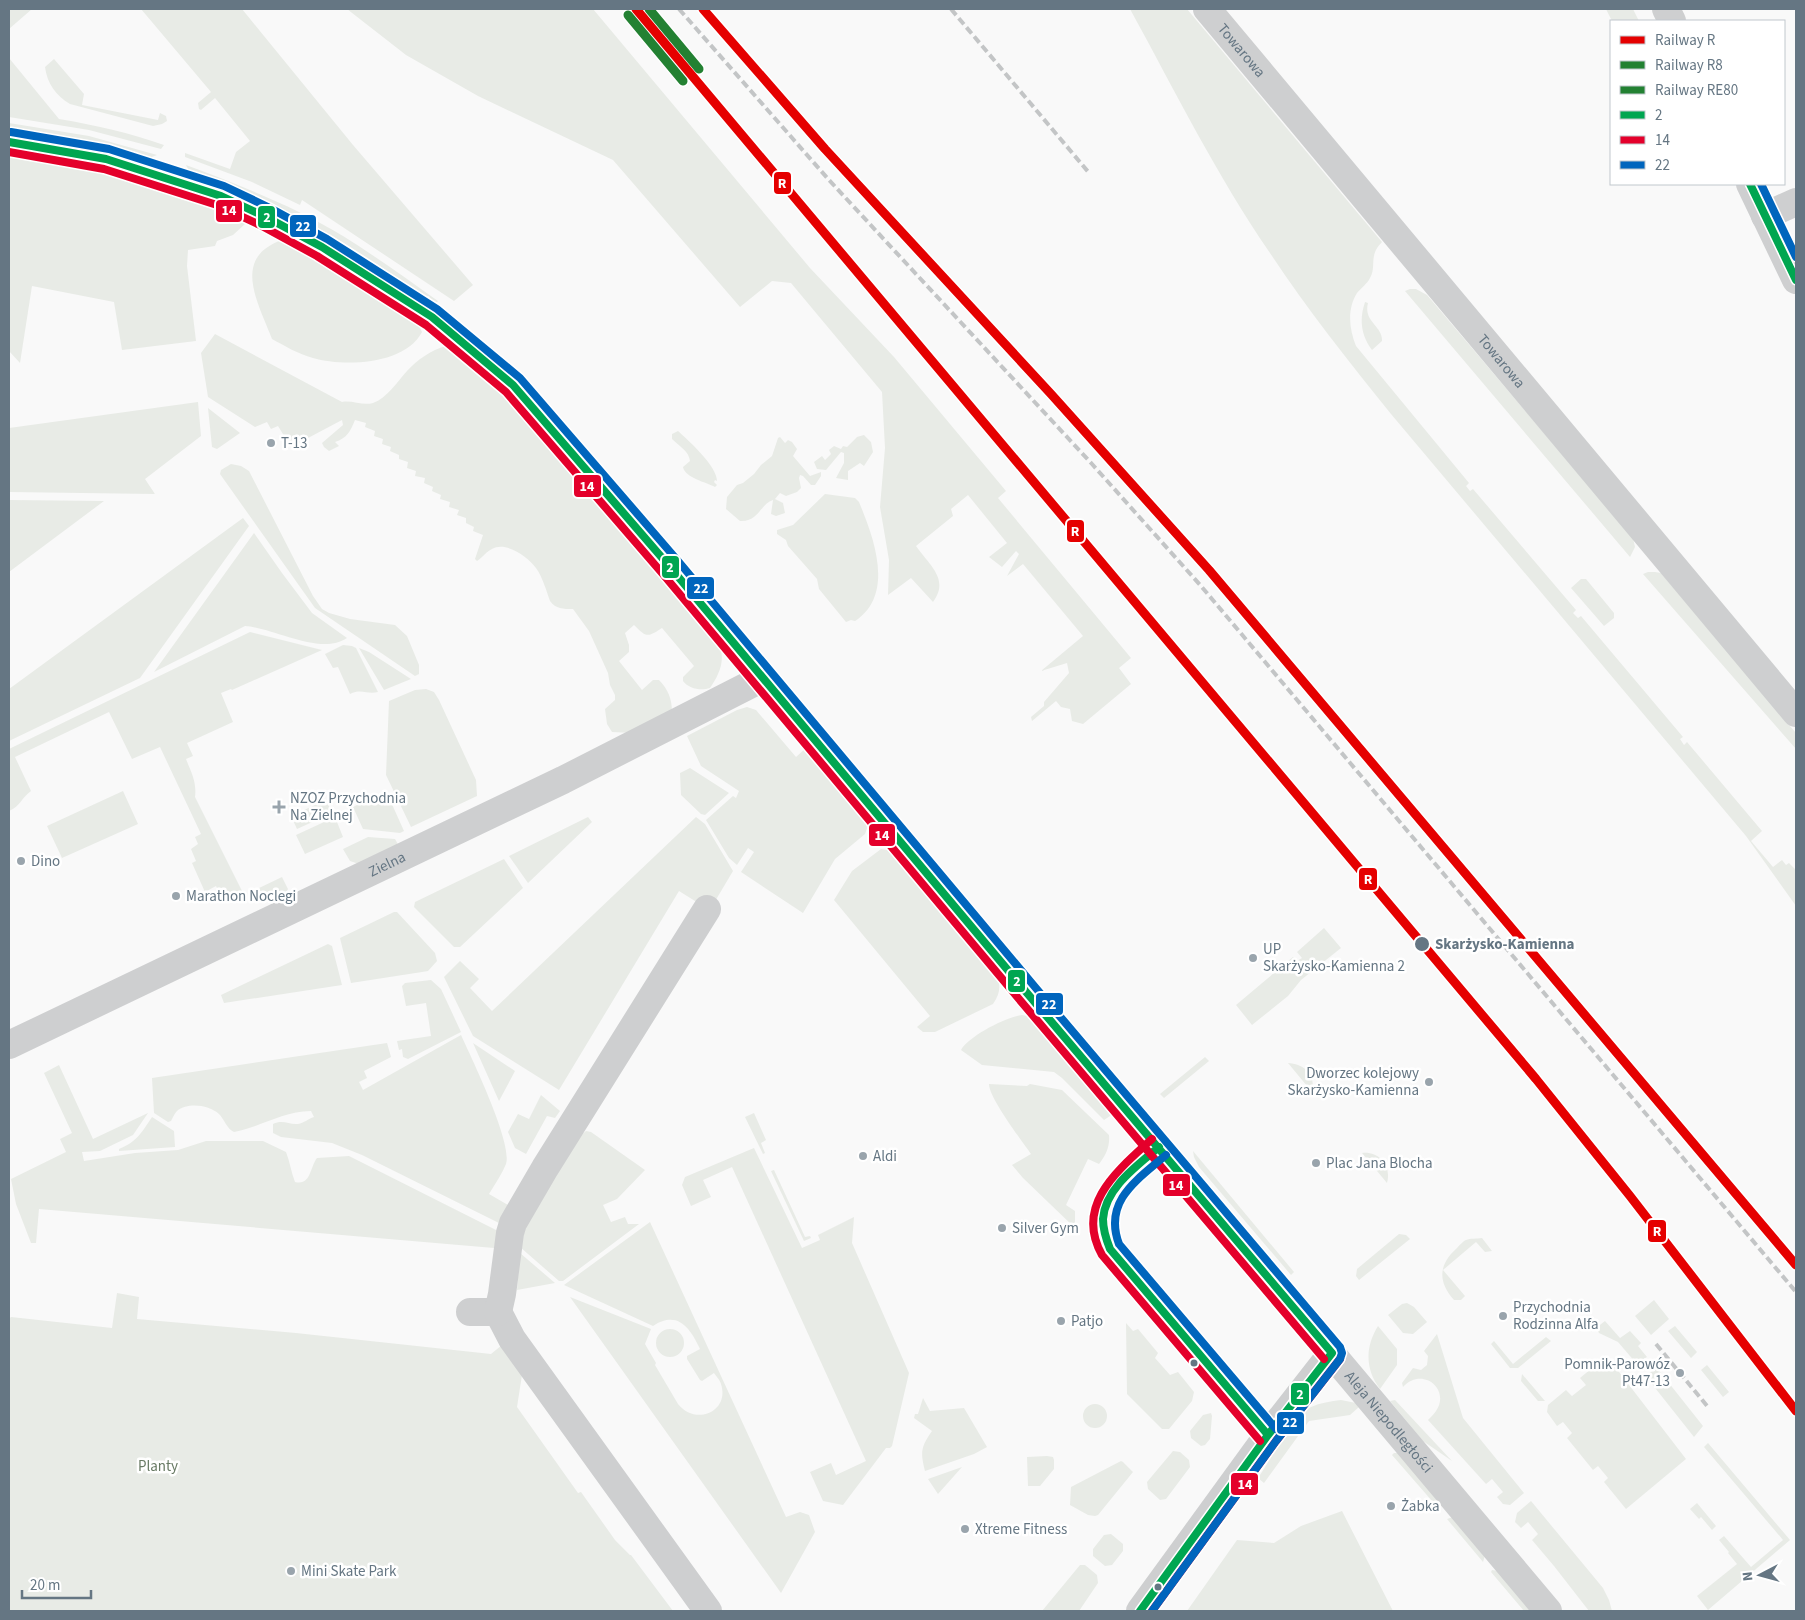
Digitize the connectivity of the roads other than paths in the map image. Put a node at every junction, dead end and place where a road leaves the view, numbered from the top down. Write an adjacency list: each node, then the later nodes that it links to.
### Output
1 (1208, 9): 8 (street, Towarowa)
2 (9, 142): 7 (street, Aleja Niepodległości)
3 (1750, 185): 5 (street)
4 (1796, 202): 5 (street)
5 (1766, 216): 6 (street)
6 (1796, 280)
7 (762, 678): 10 (street, Zielna); 13 (street, Aleja Niepodległości)
8 (1796, 713)
9 (707, 910): 12 (street)
10 (9, 1045)
11 (470, 1312): 12 (street)
12 (498, 1312): 14 (street)
13 (1332, 1353): 15 (street); 16 (street, Aleja Niepodległości)
14 (708, 1611)
15 (1140, 1611)
16 (1548, 1611)

